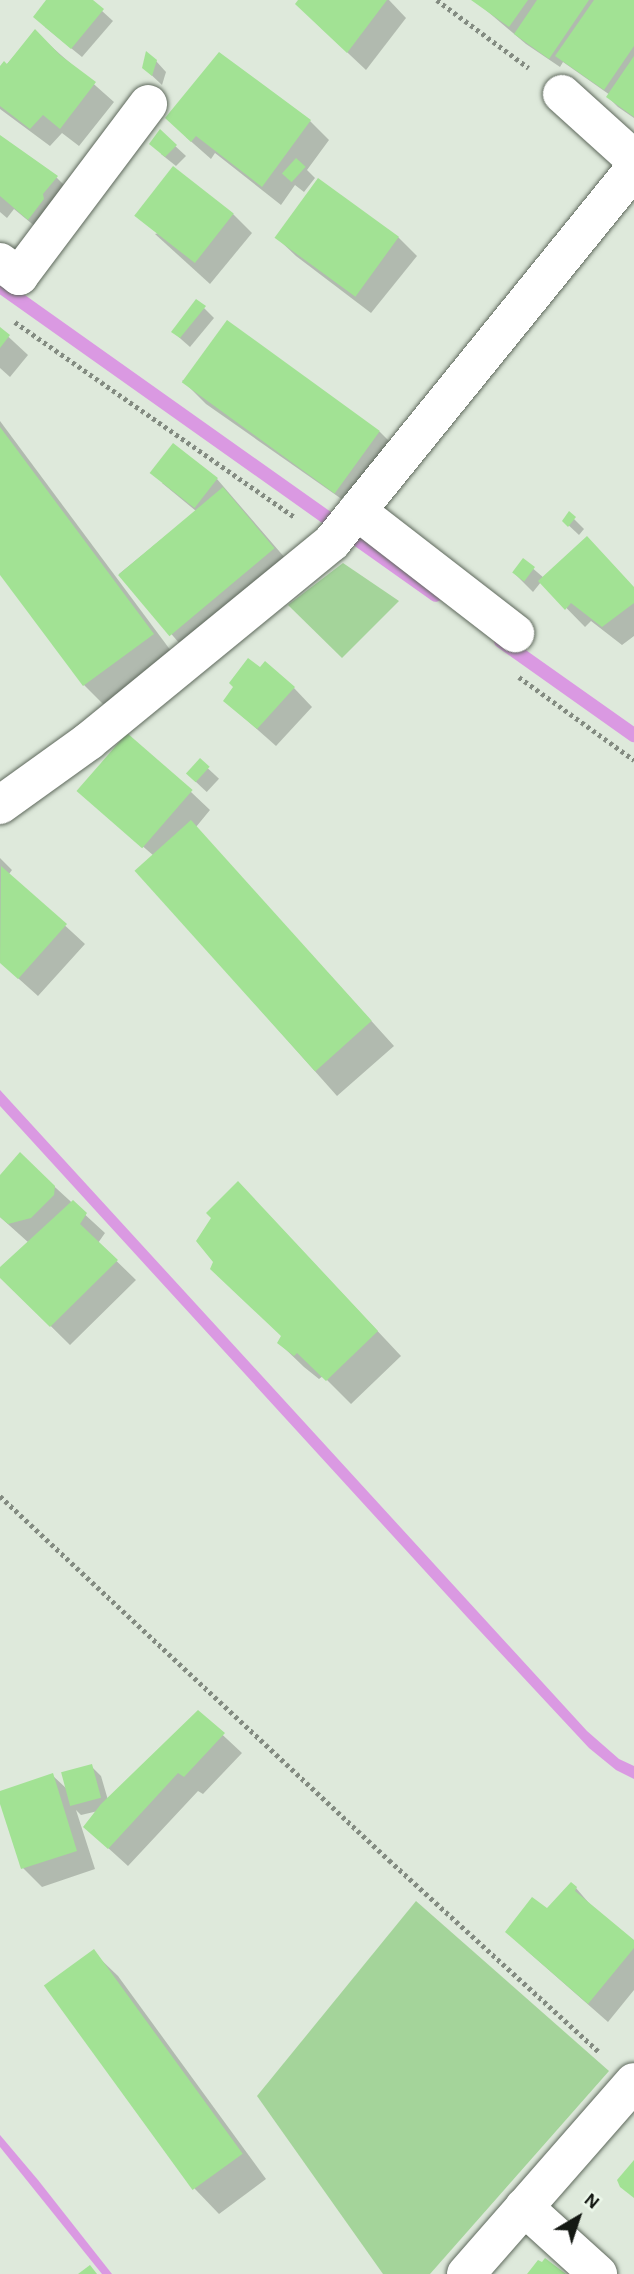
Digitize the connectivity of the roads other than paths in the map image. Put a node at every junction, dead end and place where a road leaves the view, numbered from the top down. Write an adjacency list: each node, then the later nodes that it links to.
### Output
1 (562, 94): 3 (street)
2 (148, 104): 5 (street)
3 (634, 159)
4 (634, 169): 6 (street)
5 (0, 262)
6 (357, 511): 7 (street); 8 (street)
7 (515, 633)
8 (0, 805)
9 (634, 2083): 10 (street)
10 (524, 2207): 11 (street); 12 (street)
11 (466, 2274)
12 (598, 2274)

